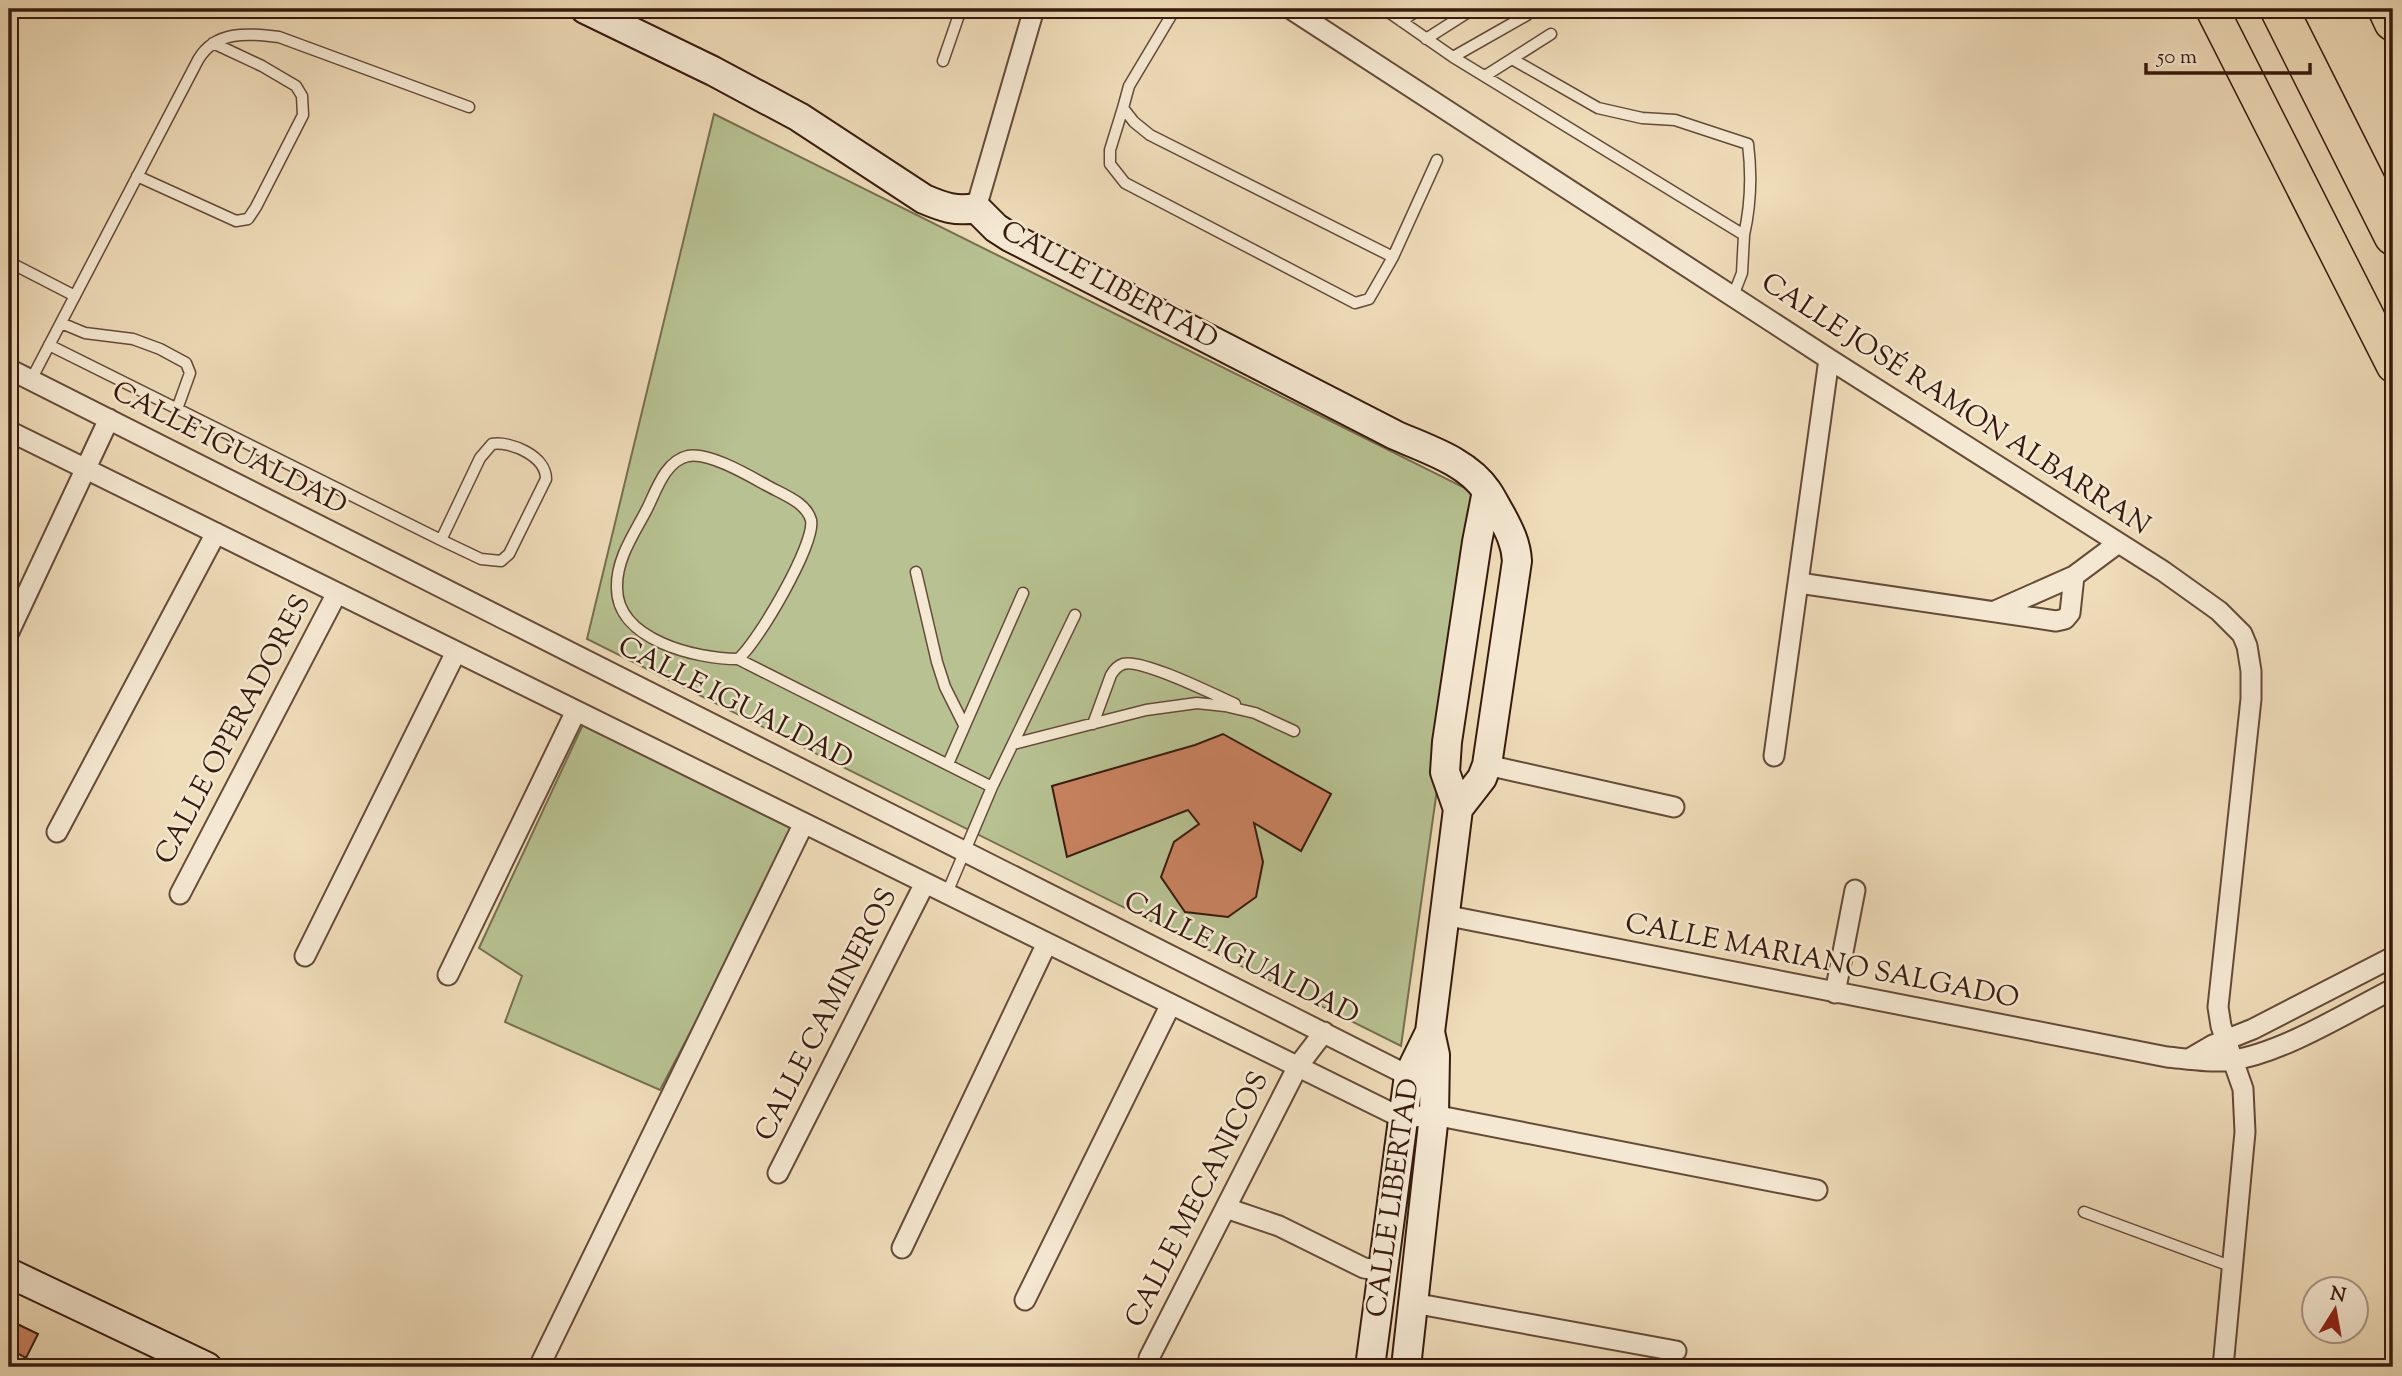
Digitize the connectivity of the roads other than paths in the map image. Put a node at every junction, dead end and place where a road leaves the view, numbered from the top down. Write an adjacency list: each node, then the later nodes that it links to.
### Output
1 (585, 9): 26 (main road, CALLE LIBERTAD)
2 (961, 9): 20 (lane)
3 (1034, 9): 26 (street)
4 (1175, 9): 23 (lane)
5 (1291, 9): 32 (street, CALLE JOSÉ RAMON ALBARRAN)
6 (1384, 9): 13 (lane)
7 (1420, 9): 13 (lane)
8 (1473, 9): 16 (lane)
9 (2212, 9): 36 (main road)
10 (2279, 9): 28 (highway)
11 (2387, 9): 14 (highway)
12 (1527, 15): 18 (lane)
13 (1401, 21): 16 (lane)
14 (2393, 22)
15 (1550, 34): 19 (lane)
16 (1426, 39): 18 (lane)
17 (213, 43): 22 (lane); 25 (lane); 25 (lane)
18 (1453, 57): 21 (lane)
19 (1512, 58): 21 (lane); 27 (lane)
20 (943, 61)
21 (1485, 76): 27 (lane)
22 (469, 107)
23 (1123, 108): 29 (lane); 29 (lane)
24 (1437, 160): 29 (lane)
25 (137, 176): 31 (lane)
26 (976, 208): 43 (main road, CALLE LIBERTAD)
27 (1744, 235): 32 (lane)
28 (2393, 236)
29 (1393, 257)
30 (9, 262): 31 (lane)
31 (75, 296): 33 (lane)
32 (1733, 296): 35 (street, CALLE JOSÉ RAMON ALBARRAN)
33 (61, 323): 34 (lane); 39 (lane)
34 (49, 345): 38 (lane); 39 (lane)
35 (1829, 359): 46 (street, CALLE JOSÉ RAMON ALBARRAN); 49 (street)
36 (2393, 366)
37 (9, 369): 38 (street, CALLE IGUALDAD)
38 (31, 380): 40 (street, CALLE IGUALDAD)
39 (177, 409): 45 (lane)
40 (109, 419): 42 (street); 71 (street, CALLE IGUALDAD)
41 (9, 431): 42 (street)
42 (86, 469): 44 (street); 54 (street)
43 (1487, 491): 65 (main road, CALLE LIBERTAD); 68 (main road, CALLE LIBERTAD)
44 (216, 533): 50 (street); 70 (street)
45 (441, 540): 45 (lane)
46 (2117, 544): 48 (street); 86 (street, CALLE JOSÉ RAMON ALBARRAN)
47 (916, 572): 59 (lane)
48 (2074, 576): 52 (street); 52 (street)
49 (1800, 583): 52 (street); 63 (street)
50 (337, 593): 55 (street); 75 (street, CALLE OPERADORES)
51 (1023, 593): 59 (lane)
52 (1995, 611)
53 (1075, 615): 62 (lane)
54 (9, 632)
55 (456, 652): 57 (street); 78 (street)
56 (738, 659): 56 (lane); 64 (lane)
57 (576, 711): 69 (street); 80 (street)
58 (1255, 713): 60 (lane); 60 (lane); 61 (lane)
59 (964, 724): 64 (lane)
60 (1093, 724): 62 (lane)
61 (1294, 731)
62 (1013, 744): 66 (lane)
63 (1774, 756)
64 (948, 764): 66 (lane)
65 (1487, 765): 67 (street); 68 (main road, CALLE LIBERTAD)
66 (992, 787): 71 (lane)
67 (1674, 807)
68 (1458, 809): 76 (main road, CALLE LIBERTAD)
69 (804, 823): 72 (street); 106 (street)
70 (57, 832)
71 (965, 851): 74 (lane); 84 (street, CALLE IGUALDAD)
72 (925, 883): 74 (street); 93 (street, CALLE CAMINEROS)
73 (1855, 890): 82 (street)
74 (947, 893): 77 (street)
75 (180, 894)
76 (1444, 915): 82 (street, CALLE MARIANO SALGADO); 85 (main road, CALLE LIBERTAD)
77 (1047, 943): 83 (street); 97 (street)
78 (305, 956)
79 (2393, 957): 86 (street)
80 (448, 975)
81 (2393, 989): 88 (street, CALLE MARIANO SALGADO)
82 (1835, 993): 87 (street, CALLE MARIANO SALGADO)
83 (1171, 1004): 89 (street); 101 (street)
84 (1324, 1032): 89 (street, CALLE MECANICOS); 90 (street, CALLE IGUALDAD)
85 (1430, 1032): 90 (main road, CALLE LIBERTAD); 91 (main road, CALLE LIBERTAD)
86 (2225, 1038): 87 (street); 88 (street, CALLE JOSÉ RAMON ALBARRAN)
87 (2189, 1059): 88 (street, CALLE MARIANO SALGADO)
88 (2234, 1064): 98 (street, CALLE JOSÉ RAMON ALBARRAN)
89 (1298, 1066): 92 (street); 95 (street, CALLE MECANICOS)
90 (1409, 1075): 91 (street, CALLE IGUALDAD); 92 (main road, CALLE LIBERTAD)
91 (1435, 1102): 92 (street); 94 (street); 102 (main road, CALLE LIBERTAD)
92 (1402, 1118): 99 (main road, CALLE LIBERTAD)
93 (778, 1173)
94 (1817, 1190)
95 (1226, 1208): 99 (street); 104 (street, CALLE MECANICOS)
96 (2084, 1212): 98 (lane)
97 (902, 1248)
98 (2233, 1268): 109 (street, CALLE JOSÉ RAMON ALBARRAN)
99 (1384, 1271): 107 (main road, CALLE LIBERTAD)
100 (9, 1273): 105 (main road)
101 (1025, 1300)
102 (1413, 1303): 103 (street); 108 (main road, CALLE LIBERTAD)
103 (1676, 1350)
104 (1149, 1358)
105 (207, 1367)
106 (539, 1367)
107 (1370, 1367)
108 (1406, 1367)
109 (2223, 1367)

